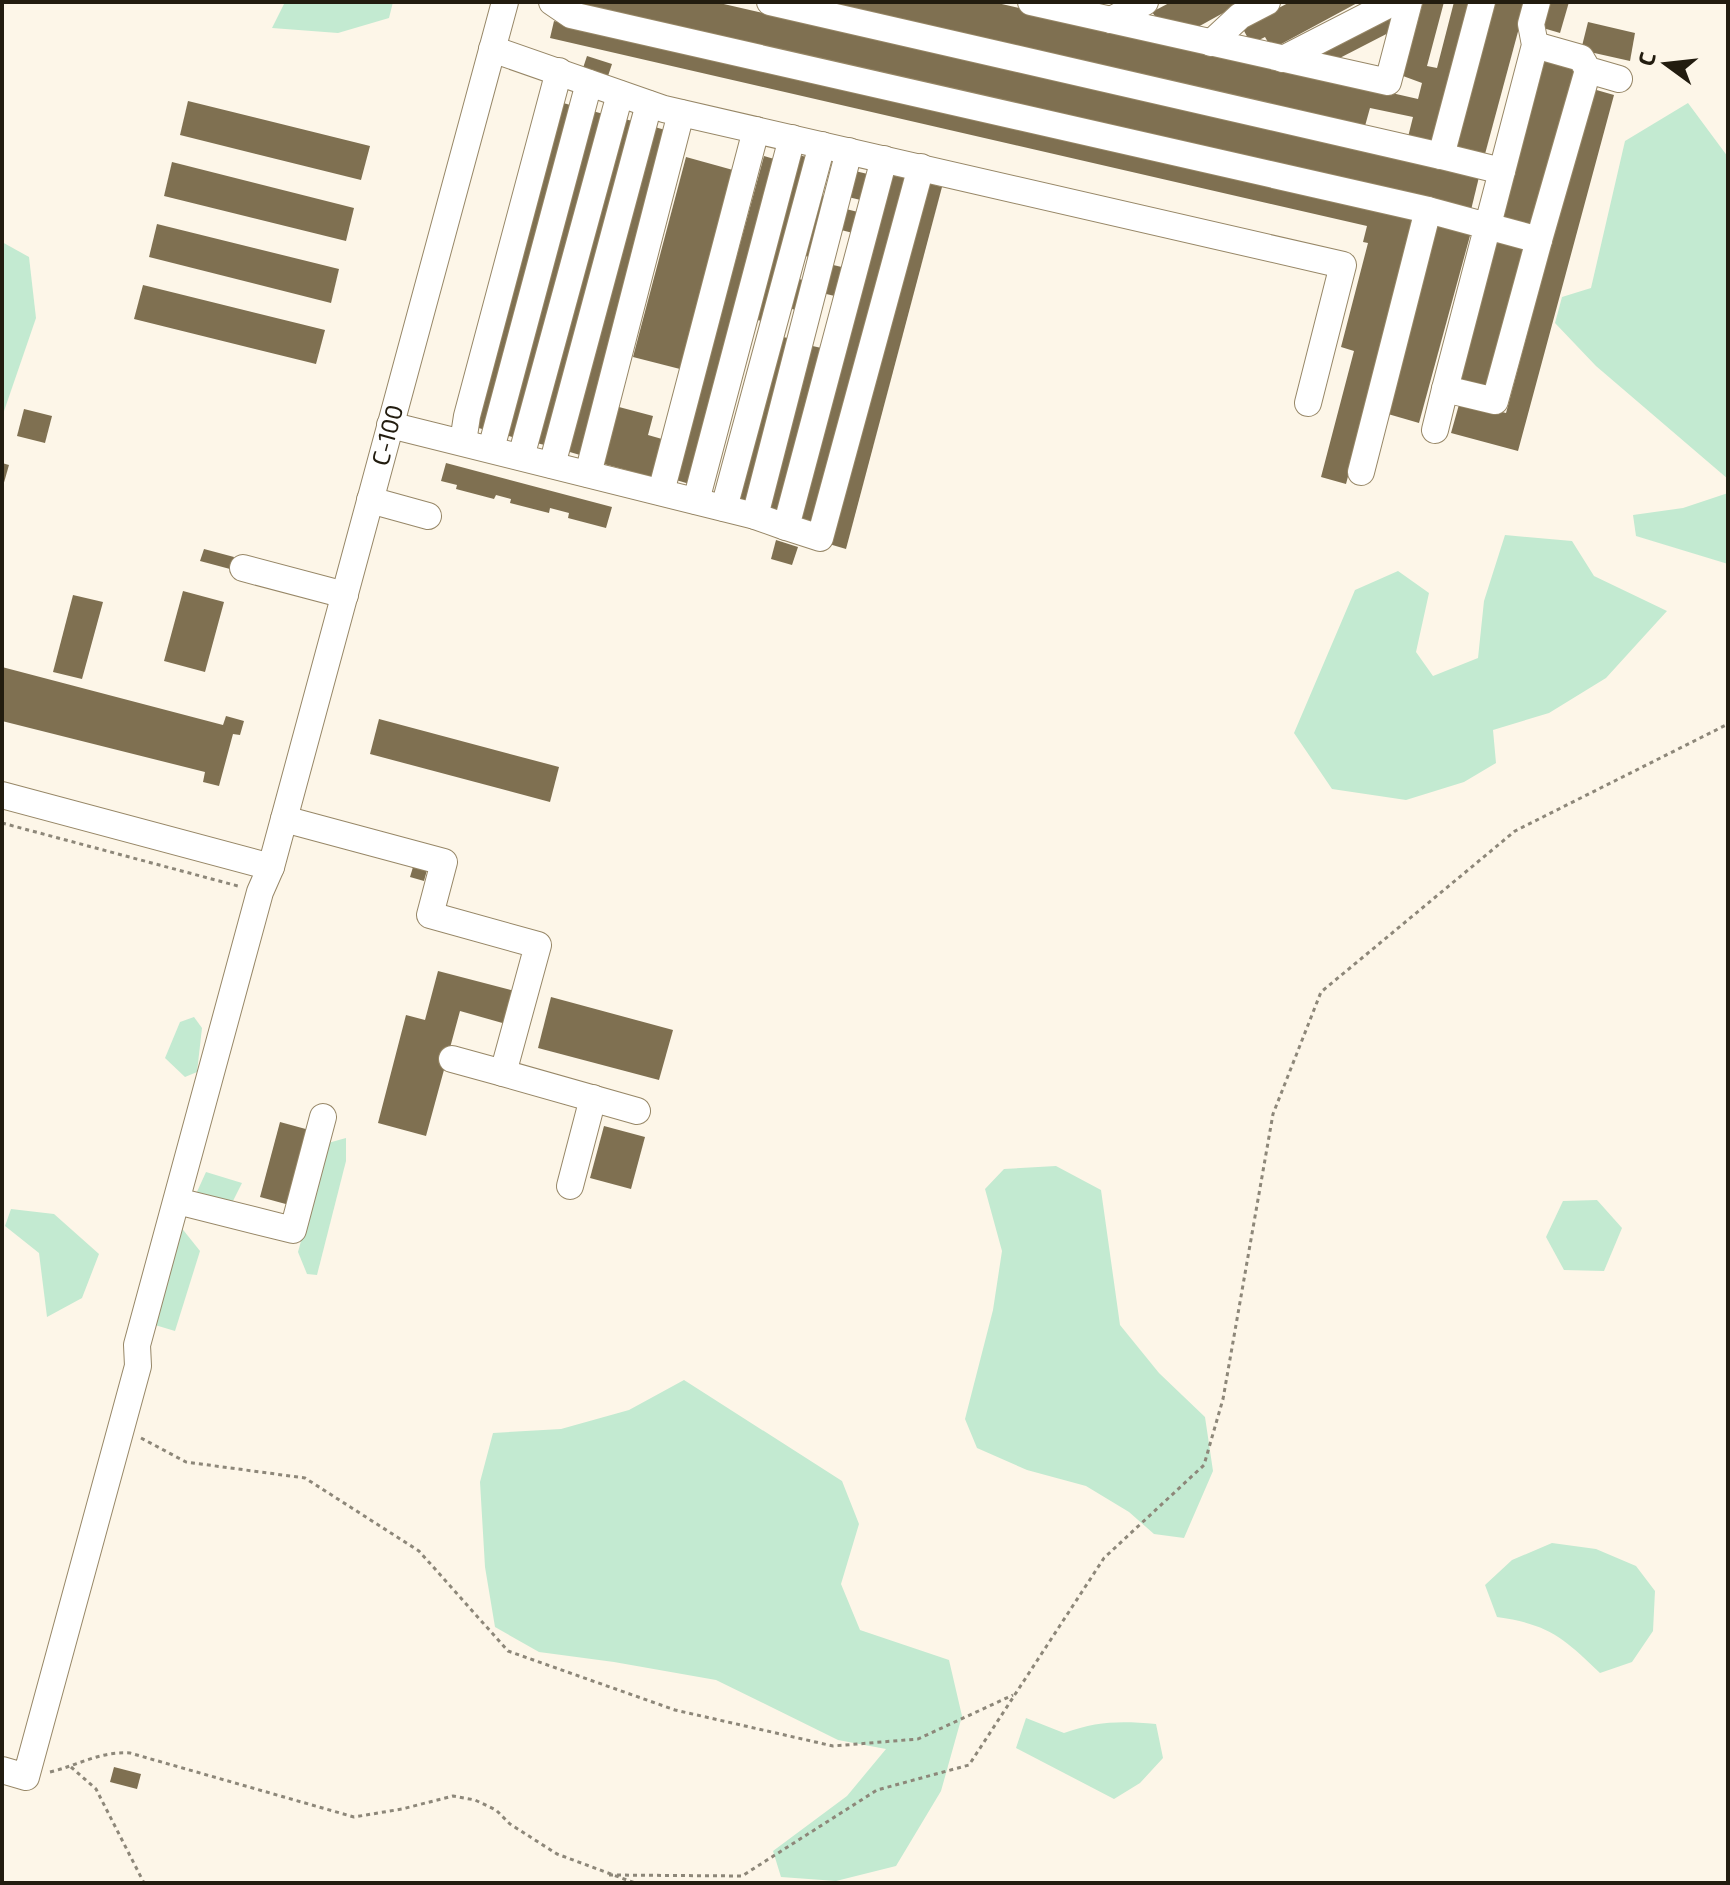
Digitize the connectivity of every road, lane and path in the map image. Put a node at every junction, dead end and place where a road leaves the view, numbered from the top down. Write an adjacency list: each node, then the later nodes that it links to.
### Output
1 (505, 2): 14 (street, С-100)
2 (552, 2): 31 (street)
3 (770, 2): 27 (street)
4 (1033, 2): 11 (street)
5 (1145, 2): 11 (street)
6 (1267, 2): 12 (street)
7 (1394, 2): 15 (street)
8 (1409, 2): 15 (street)
9 (1482, 2): 27 (street)
10 (1537, 2): 13 (street)
11 (1111, 20): 12 (street)
12 (1211, 43): 15 (street)
13 (1535, 45): 16 (street); 30 (street)
14 (492, 49): 17 (street); 36 (street, С-100)
15 (1283, 59)
16 (1588, 70): 18 (street); 33 (street)
17 (559, 71): 19 (street); 38 (street)
18 (1619, 79)
19 (589, 83): 20 (street); 39 (street)
20 (620, 94): 21 (street); 40 (street)
21 (649, 104): 22 (street); 41 (street)
22 (681, 113): 23 (street); 43 (street)
23 (756, 130): 24 (street); 44 (street)
24 (792, 138): 25 (street); 46 (street)
25 (822, 145): 26 (street); 47 (street)
26 (849, 151): 28 (street); 49 (street)
27 (1441, 156): 30 (street)
28 (884, 159): 29 (street); 50 (street)
29 (921, 167): 35 (street); 50 (street)
30 (1502, 171): 32 (street)
31 (1428, 210): 32 (street); 42 (street)
32 (1487, 226): 33 (street); 34 (street)
33 (1539, 240): 34 (street)
34 (1445, 389): 37 (street)
35 (1308, 403)
36 (390, 425): 38 (street); 45 (street, С-100)
37 (1435, 430)
38 (463, 442): 39 (street)
39 (491, 449): 40 (street)
40 (521, 457): 41 (street)
41 (552, 465): 43 (street)
42 (1361, 472)
43 (588, 474): 44 (street)
44 (661, 492): 46 (street)
45 (370, 500): 48 (street); 52 (street, С-100)
46 (696, 501): 47 (street)
47 (724, 508): 49 (street)
48 (428, 516)
49 (755, 516): 50 (street)
50 (786, 527)
51 (243, 568): 52 (street)
52 (345, 595): 55 (street, С-100)
53 (1728, 724): 67 (path)
54 (2, 795): 57 (street)
55 (284, 819): 57 (street, С-100); 60 (street)
56 (2, 823): 58 (path)
57 (271, 867): 58 (street, С-100)
58 (260, 892): 65 (street, С-100)
59 (452, 1059): 60 (street)
60 (503, 1073): 61 (street)
61 (593, 1098): 62 (street); 64 (street)
62 (637, 1111)
63 (323, 1117): 65 (street)
64 (570, 1186)
65 (177, 1201): 66 (street, С-100)
66 (123, 1419): 67 (path); 69 (street, С-100)
67 (1016, 1694): 70 (path)
68 (71, 1767): 69 (path); 70 (path); 71 (path)
69 (14, 1773)
70 (609, 1875): 72 (path)
71 (144, 1883)
72 (635, 1883)

